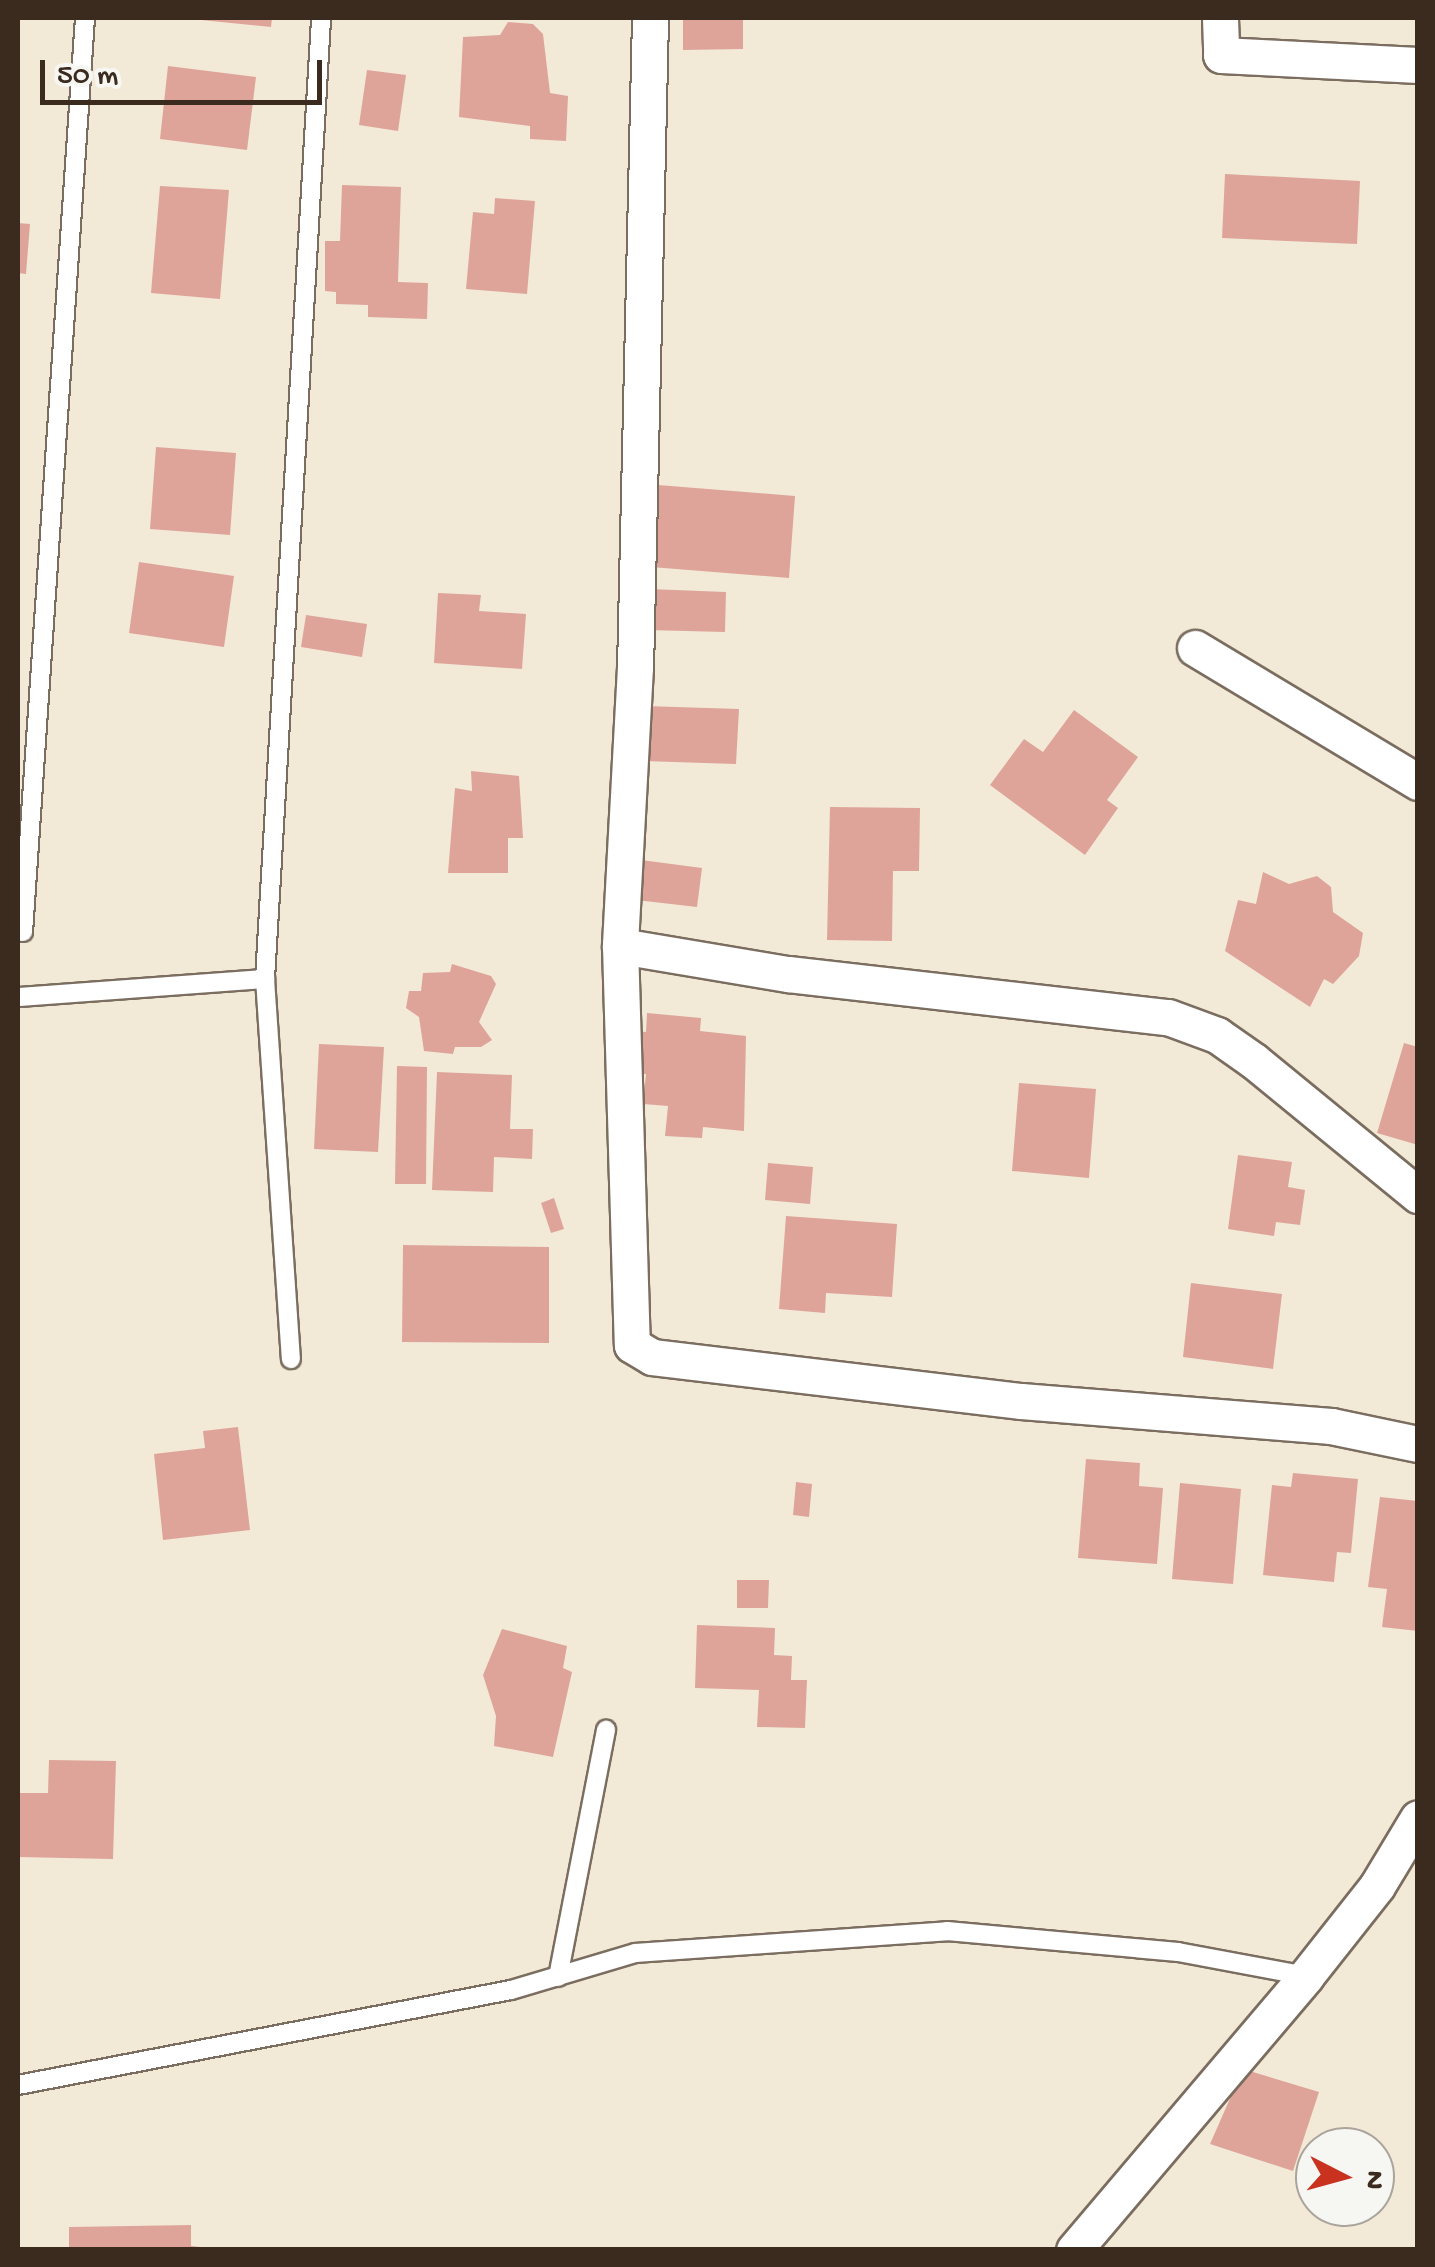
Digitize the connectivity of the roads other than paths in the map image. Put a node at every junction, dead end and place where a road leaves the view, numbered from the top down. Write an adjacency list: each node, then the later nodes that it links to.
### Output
1 (85, 18): 8 (lane)
2 (322, 18): 10 (lane)
3 (650, 18): 9 (street)
4 (1220, 18): 5 (street)
5 (1418, 65)
6 (1195, 648): 7 (street)
7 (1418, 782)
8 (23, 932)
9 (620, 946): 12 (street); 14 (street)
10 (265, 979): 11 (lane); 13 (lane)
11 (18, 997)
12 (1418, 1195)
13 (291, 1359)
14 (1418, 1444)
15 (606, 1730): 18 (lane)
16 (1418, 1818): 17 (street)
17 (1306, 1976): 18 (lane); 20 (street)
18 (558, 1977): 19 (lane)
19 (18, 2085)
20 (1074, 2250)

